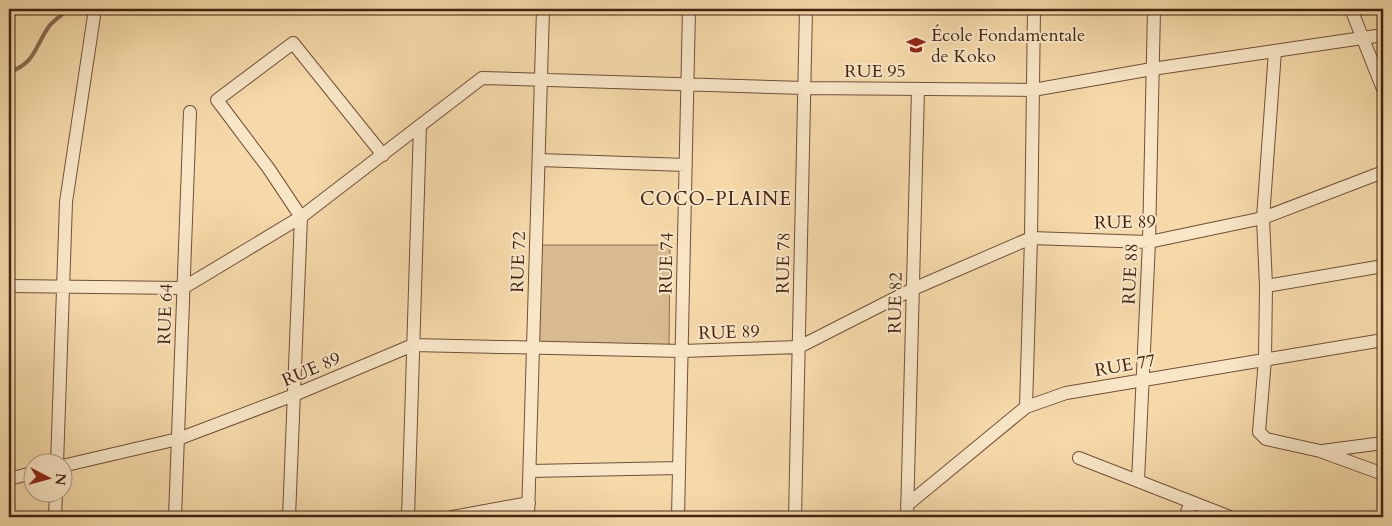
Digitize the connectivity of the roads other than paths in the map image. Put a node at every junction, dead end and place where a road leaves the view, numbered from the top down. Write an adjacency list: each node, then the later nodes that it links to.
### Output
1 (543, 9): 12 (street, RUE 72)
2 (689, 9): 13 (street, RUE 74)
3 (806, 9): 14 (street, RUE 78)
4 (1034, 9): 17 (street)
5 (1154, 9): 11 (street, RUE 88)
6 (1351, 9): 9 (street)
7 (95, 10): 31 (street)
8 (1383, 35): 9 (street, RUE 95)
9 (1363, 38): 10 (street, RUE 95); 16 (street)
10 (1275, 51): 11 (street, RUE 95); 25 (street)
11 (1152, 70): 17 (street, RUE 95); 27 (street, RUE 88)
12 (541, 79): 13 (street, RUE 95); 19 (street, RUE 95); 21 (street, RUE 72)
13 (688, 84): 14 (street, RUE 95); 22 (street, RUE 74)
14 (804, 88): 15 (street, RUE 95); 36 (street, RUE 78)
15 (918, 89): 17 (street, RUE 95); 33 (street, RUE 82)
16 (1383, 89)
17 (1033, 90): 26 (street)
18 (190, 112): 32 (street, RUE 64)
19 (420, 126): 20 (street); 35 (street)
20 (383, 155): 24 (street); 24 (street)
21 (539, 160): 22 (street); 37 (street, RUE 72)
22 (686, 165): 38 (street, RUE 74)
23 (1383, 172): 25 (street, RUE 89)
24 (301, 217): 32 (street); 41 (street)
25 (1263, 218): 27 (street, RUE 89); 30 (street)
26 (1031, 238): 27 (street, RUE 89); 33 (street, RUE 89); 42 (street)
27 (1149, 242): 40 (street, RUE 88)
28 (1383, 266): 30 (street)
29 (9, 286): 31 (street)
30 (1266, 286): 39 (street)
31 (63, 287): 32 (street); 46 (street)
32 (183, 288): 43 (street, RUE 64)
33 (913, 289): 36 (street, RUE 89); 58 (street, RUE 82)
34 (1383, 340): 39 (street, RUE 77)
35 (413, 345): 37 (street, RUE 89); 41 (street, RUE 89); 62 (street)
36 (799, 347): 38 (street, RUE 89); 66 (street, RUE 78)
37 (533, 348): 38 (street, RUE 89); 50 (street, RUE 72)
38 (682, 351): 49 (street, RUE 74)
39 (1265, 359): 40 (street, RUE 77); 45 (street)
40 (1142, 380): 42 (street, RUE 77); 54 (street, RUE 88)
41 (294, 395): 43 (street, RUE 89); 61 (street)
42 (1026, 407): 58 (street, RUE 77)
43 (178, 439): 48 (street, RUE 89); 60 (street, RUE 64)
44 (1383, 443): 45 (street)
45 (1320, 451): 51 (street)
46 (57, 454)
47 (1079, 458): 54 (street)
48 (72, 464)
49 (679, 468): 50 (street); 65 (street, RUE 74)
50 (530, 471): 56 (street, RUE 72)
51 (1383, 474)
52 (22, 476): 53 (street)
53 (9, 479)
54 (1138, 481): 55 (street)
55 (1191, 502): 67 (street); 68 (street)
56 (529, 503): 63 (street); 64 (street, RUE 72)
57 (56, 504): 59 (street)
58 (907, 511)
59 (55, 517)
60 (175, 517)
61 (289, 517)
62 (408, 517)
63 (452, 517)
64 (528, 517)
65 (678, 517)
66 (795, 517)
67 (1185, 517)
68 (1230, 517)

